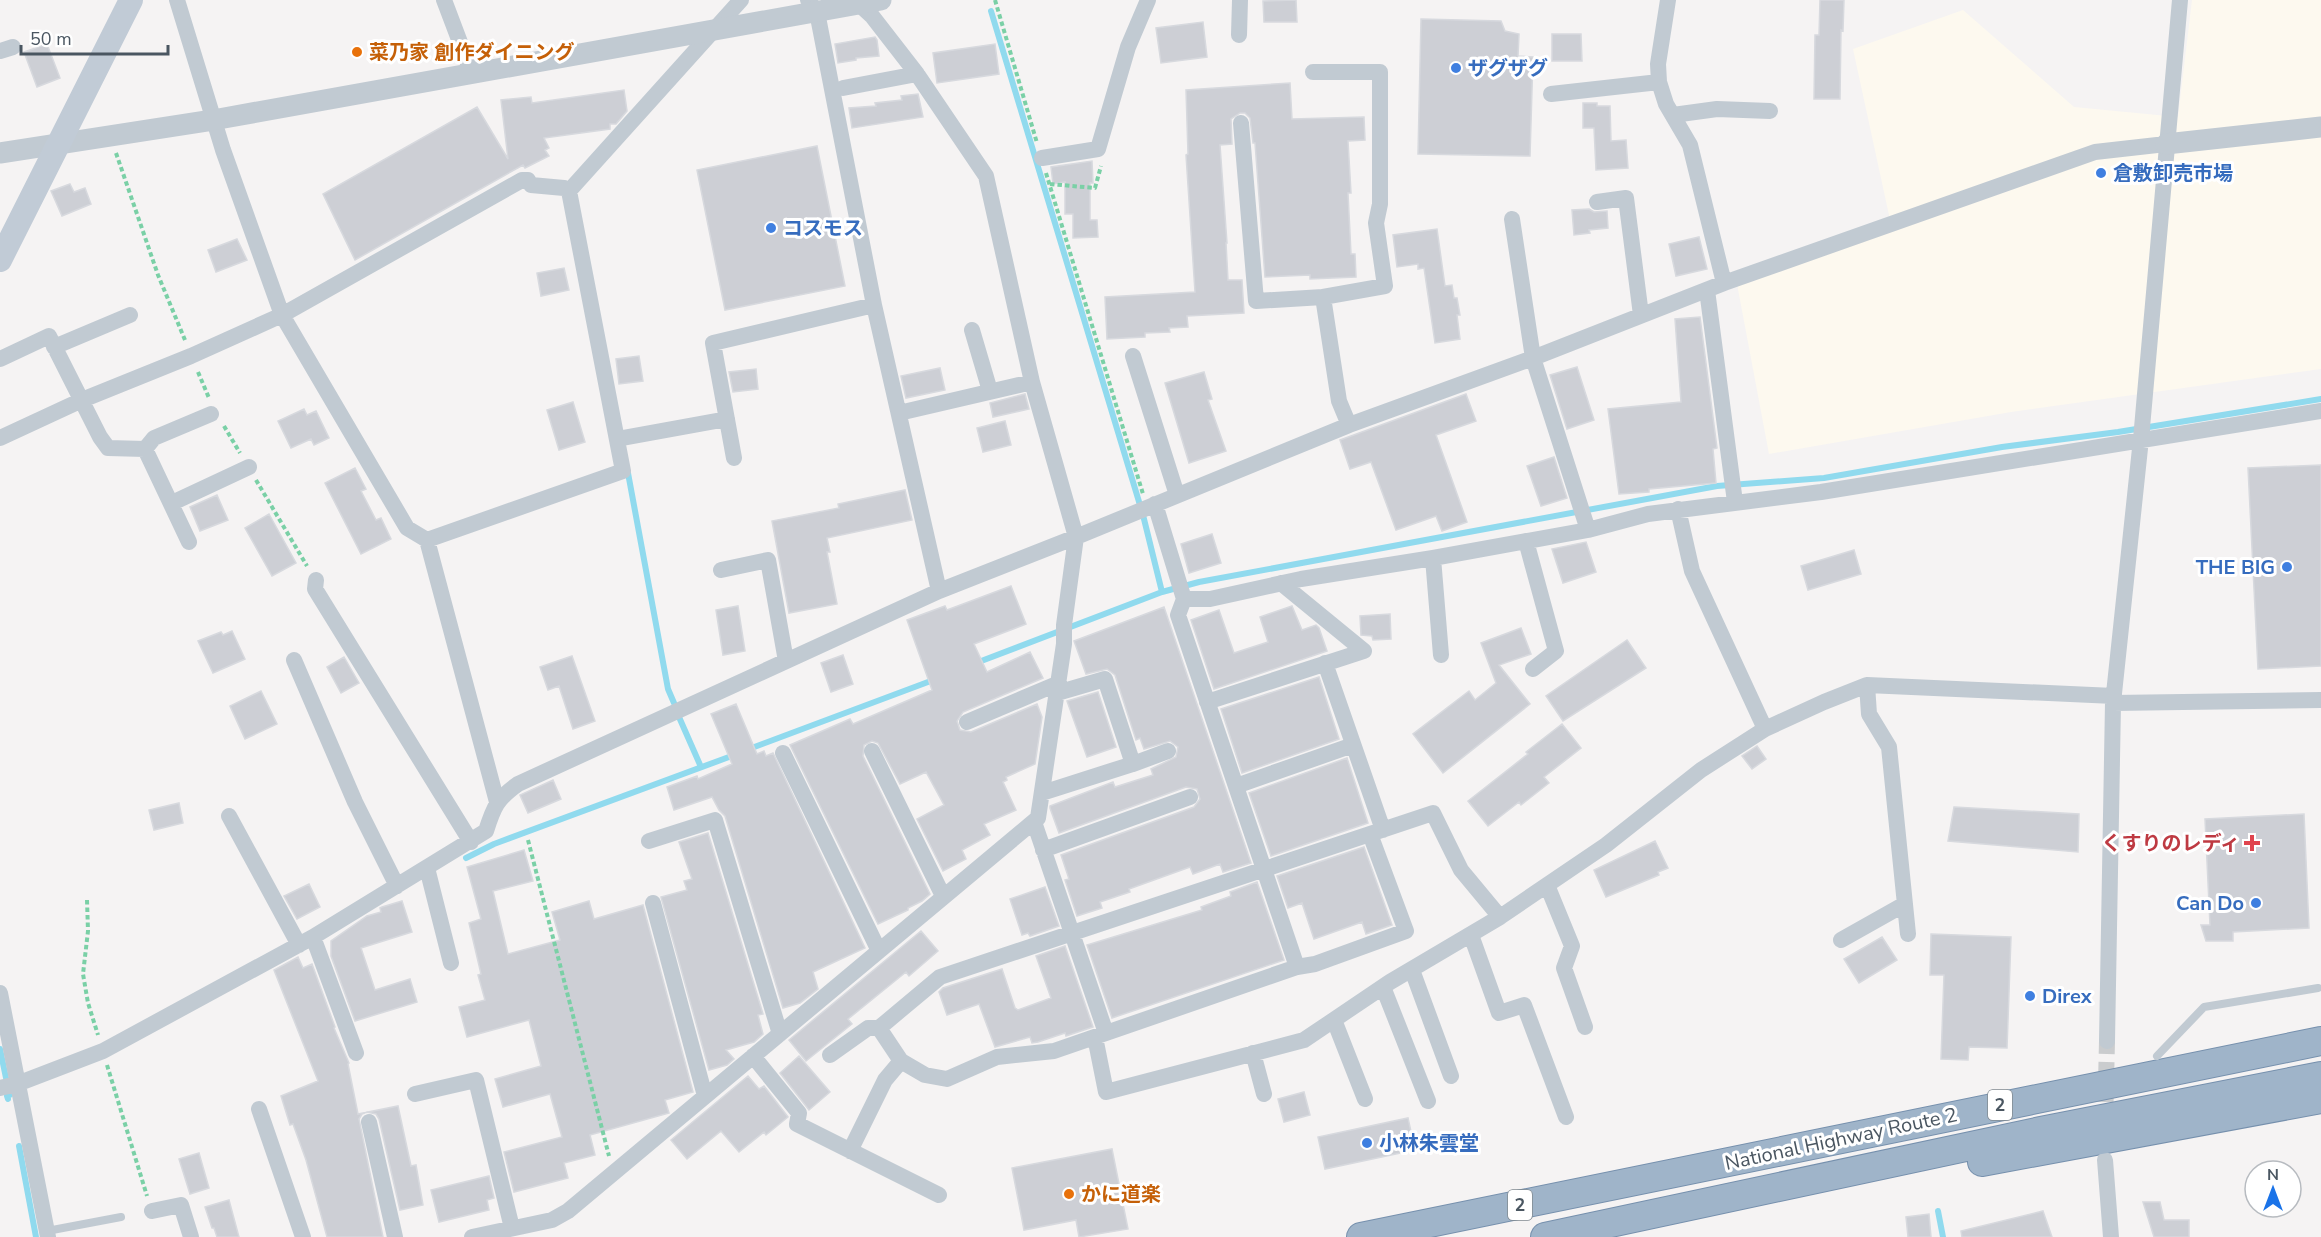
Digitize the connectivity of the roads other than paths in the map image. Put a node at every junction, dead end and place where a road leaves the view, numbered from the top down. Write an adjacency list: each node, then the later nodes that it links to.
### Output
1 (131, 0): 25 (main road)
2 (177, 0): 22 (street)
3 (444, 0): 15 (street)
4 (741, 0): 12 (street)
5 (881, 0): 10 (street)
6 (1148, 0): 28 (street)
7 (1240, 0): 13 (street)
8 (1668, 0): 17 (street)
9 (2180, 0): 26 (street)
10 (859, 4): 11 (street); 16 (street)
11 (813, 6): 12 (street); 36 (street)
12 (714, 30): 15 (street); 29 (street)
13 (1239, 35)
14 (1313, 72): 35 (street)
15 (472, 74): 22 (street)
16 (917, 74): 18 (street); 45 (street)
17 (1659, 82): 19 (street); 21 (street)
18 (843, 88)
19 (1551, 94)
20 (1770, 111): 21 (street)
21 (1673, 115): 33 (street)
22 (213, 120): 25 (street); 38 (street)
23 (1241, 123): 35 (street)
24 (2321, 127): 26 (street)
25 (57, 144): 27 (street); 32 (main road)
26 (2166, 144): 33 (street); 53 (street)
27 (0, 153)
28 (1042, 158)
29 (569, 191): 38 (street); 55 (street)
30 (1597, 202): 39 (street)
31 (1512, 219): 43 (street)
32 (0, 260)
33 (1724, 283): 34 (street)
34 (1707, 290): 39 (street); 60 (street)
35 (1323, 297): 52 (street)
36 (874, 305): 49 (street); 51 (street)
37 (129, 315): 41 (street)
38 (282, 315): 47 (street); 66 (street)
39 (1641, 315): 43 (street)
40 (972, 330): 46 (street)
41 (54, 347): 44 (street); 47 (street)
42 (1133, 356): 59 (street)
43 (1533, 357): 52 (street); 64 (street)
44 (0, 359)
45 (1032, 382): 46 (street); 65 (street)
46 (990, 391): 49 (street)
47 (82, 400): 54 (street); 56 (street)
48 (2321, 411): 53 (street)
49 (898, 413): 73 (street)
50 (211, 414): 56 (street)
51 (727, 419): 55 (street); 57 (street)
52 (1349, 425): 59 (street)
53 (2141, 437): 60 (street); 82 (street)
54 (0, 438)
55 (617, 439): 66 (street)
56 (145, 449): 61 (street)
57 (735, 458)
58 (249, 467): 61 (street)
59 (1177, 495): 62 (street)
60 (1735, 502): 63 (street)
61 (172, 503): 68 (street)
62 (1146, 507): 65 (street); 74 (street)
63 (1678, 509): 64 (street); 86 (street)
64 (1588, 530): 67 (street)
65 (1076, 537): 73 (street); 81 (street)
66 (427, 540): 95 (street)
67 (1526, 541): 69 (street); 79 (street)
68 (189, 543)
69 (1433, 558): 72 (street); 75 (street)
70 (721, 570): 77 (street)
71 (316, 580): 100 (street)
72 (1281, 583): 74 (street); 78 (street)
73 (939, 591): 77 (street)
74 (1184, 599): 84 (street)
75 (1441, 654)
76 (294, 660): 105 (street)
77 (786, 661): 95 (street)
78 (1325, 663): 84 (street); 87 (street)
79 (1533, 669)
80 (1867, 685): 82 (street); 86 (street); 108 (street)
81 (1058, 688): 85 (street); 91 (street); 93 (street)
82 (2113, 699): 83 (street); 128 (street)
83 (2321, 700)
84 (1208, 702): 92 (street)
85 (968, 722)
86 (1765, 729): 104 (street)
87 (1353, 745): 92 (street); 98 (street)
88 (872, 751): 106 (street)
89 (1168, 751): 91 (street)
90 (783, 753): 115 (street)
91 (1133, 764): 93 (street)
92 (1236, 786): 103 (street)
93 (1042, 793): 97 (street)
94 (1191, 797): 101 (street)
95 (497, 802): 100 (street)
96 (229, 816): 114 (street)
97 (1034, 822): 101 (street); 106 (street)
98 (1376, 832): 103 (street); 109 (street); 117 (street)
99 (649, 841): 126 (street)
100 (471, 842): 102 (street)
101 (1043, 850): 110 (street)
102 (427, 868): 105 (street); 116 (street)
103 (1264, 870): 110 (street); 117 (street)
104 (1547, 885): 109 (street); 124 (street)
105 (397, 886): 114 (street)
106 (944, 897): 115 (street)
107 (653, 903): 142 (street)
108 (1905, 904): 111 (street); 113 (street)
109 (1500, 917): 112 (street)
110 (1071, 934): 125 (street); 127 (street)
111 (1908, 934)
112 (1471, 935): 118 (street); 147 (street)
113 (1841, 940)
114 (306, 941): 130 (street); 138 (street)
115 (879, 951): 126 (street)
116 (451, 963)
117 (1297, 966): 127 (street)
118 (1412, 970): 119 (street); 136 (street)
119 (1383, 987): 122 (street); 145 (street)
120 (2318, 988): 134 (lane)
121 (0, 993): 138 (street)
122 (1334, 1020): 131 (street); 143 (street)
123 (2321, 1022): 134 (highway)
124 (1585, 1027)
125 (879, 1028): 132 (street); 135 (street)
126 (780, 1034): 133 (street)
127 (1101, 1035): 131 (street); 135 (street)
128 (2107, 1041)
129 (2321, 1041): 152 (highway, National Highway Route 2 / 2)
130 (356, 1053)
131 (1253, 1053): 141 (street)
132 (830, 1055)
133 (753, 1056): 142 (street); 149 (street)
134 (2157, 1056): 152 (highway)
135 (902, 1061): 149 (street)
136 (1452, 1076)
137 (2321, 1076): 150 (highway, National Highway Route 2 / 2)
138 (17, 1084): 139 (street); 157 (street)
139 (0, 1088)
140 (415, 1094): 156 (street)
141 (1264, 1095)
142 (705, 1096): 156 (street)
143 (1365, 1099)
144 (2321, 1099): 150 (highway)
145 (1428, 1101)
146 (259, 1109): 159 (street)
147 (1566, 1117)
148 (369, 1122): 160 (street)
149 (850, 1151): 153 (street)
150 (1917, 1157): 163 (highway, National Highway Route 2 / 2)
151 (2105, 1160): 164 (street)
152 (1680, 1173): 162 (highway, National Highway Route 2 / 2)
153 (939, 1195)
154 (152, 1211): 158 (street)
155 (121, 1217): 157 (lane)
156 (512, 1228): 161 (street)
157 (47, 1234)
158 (191, 1237)
159 (303, 1237)
160 (395, 1237)
161 (472, 1237)
162 (1361, 1237)
163 (1545, 1237)
164 (2111, 1237)

